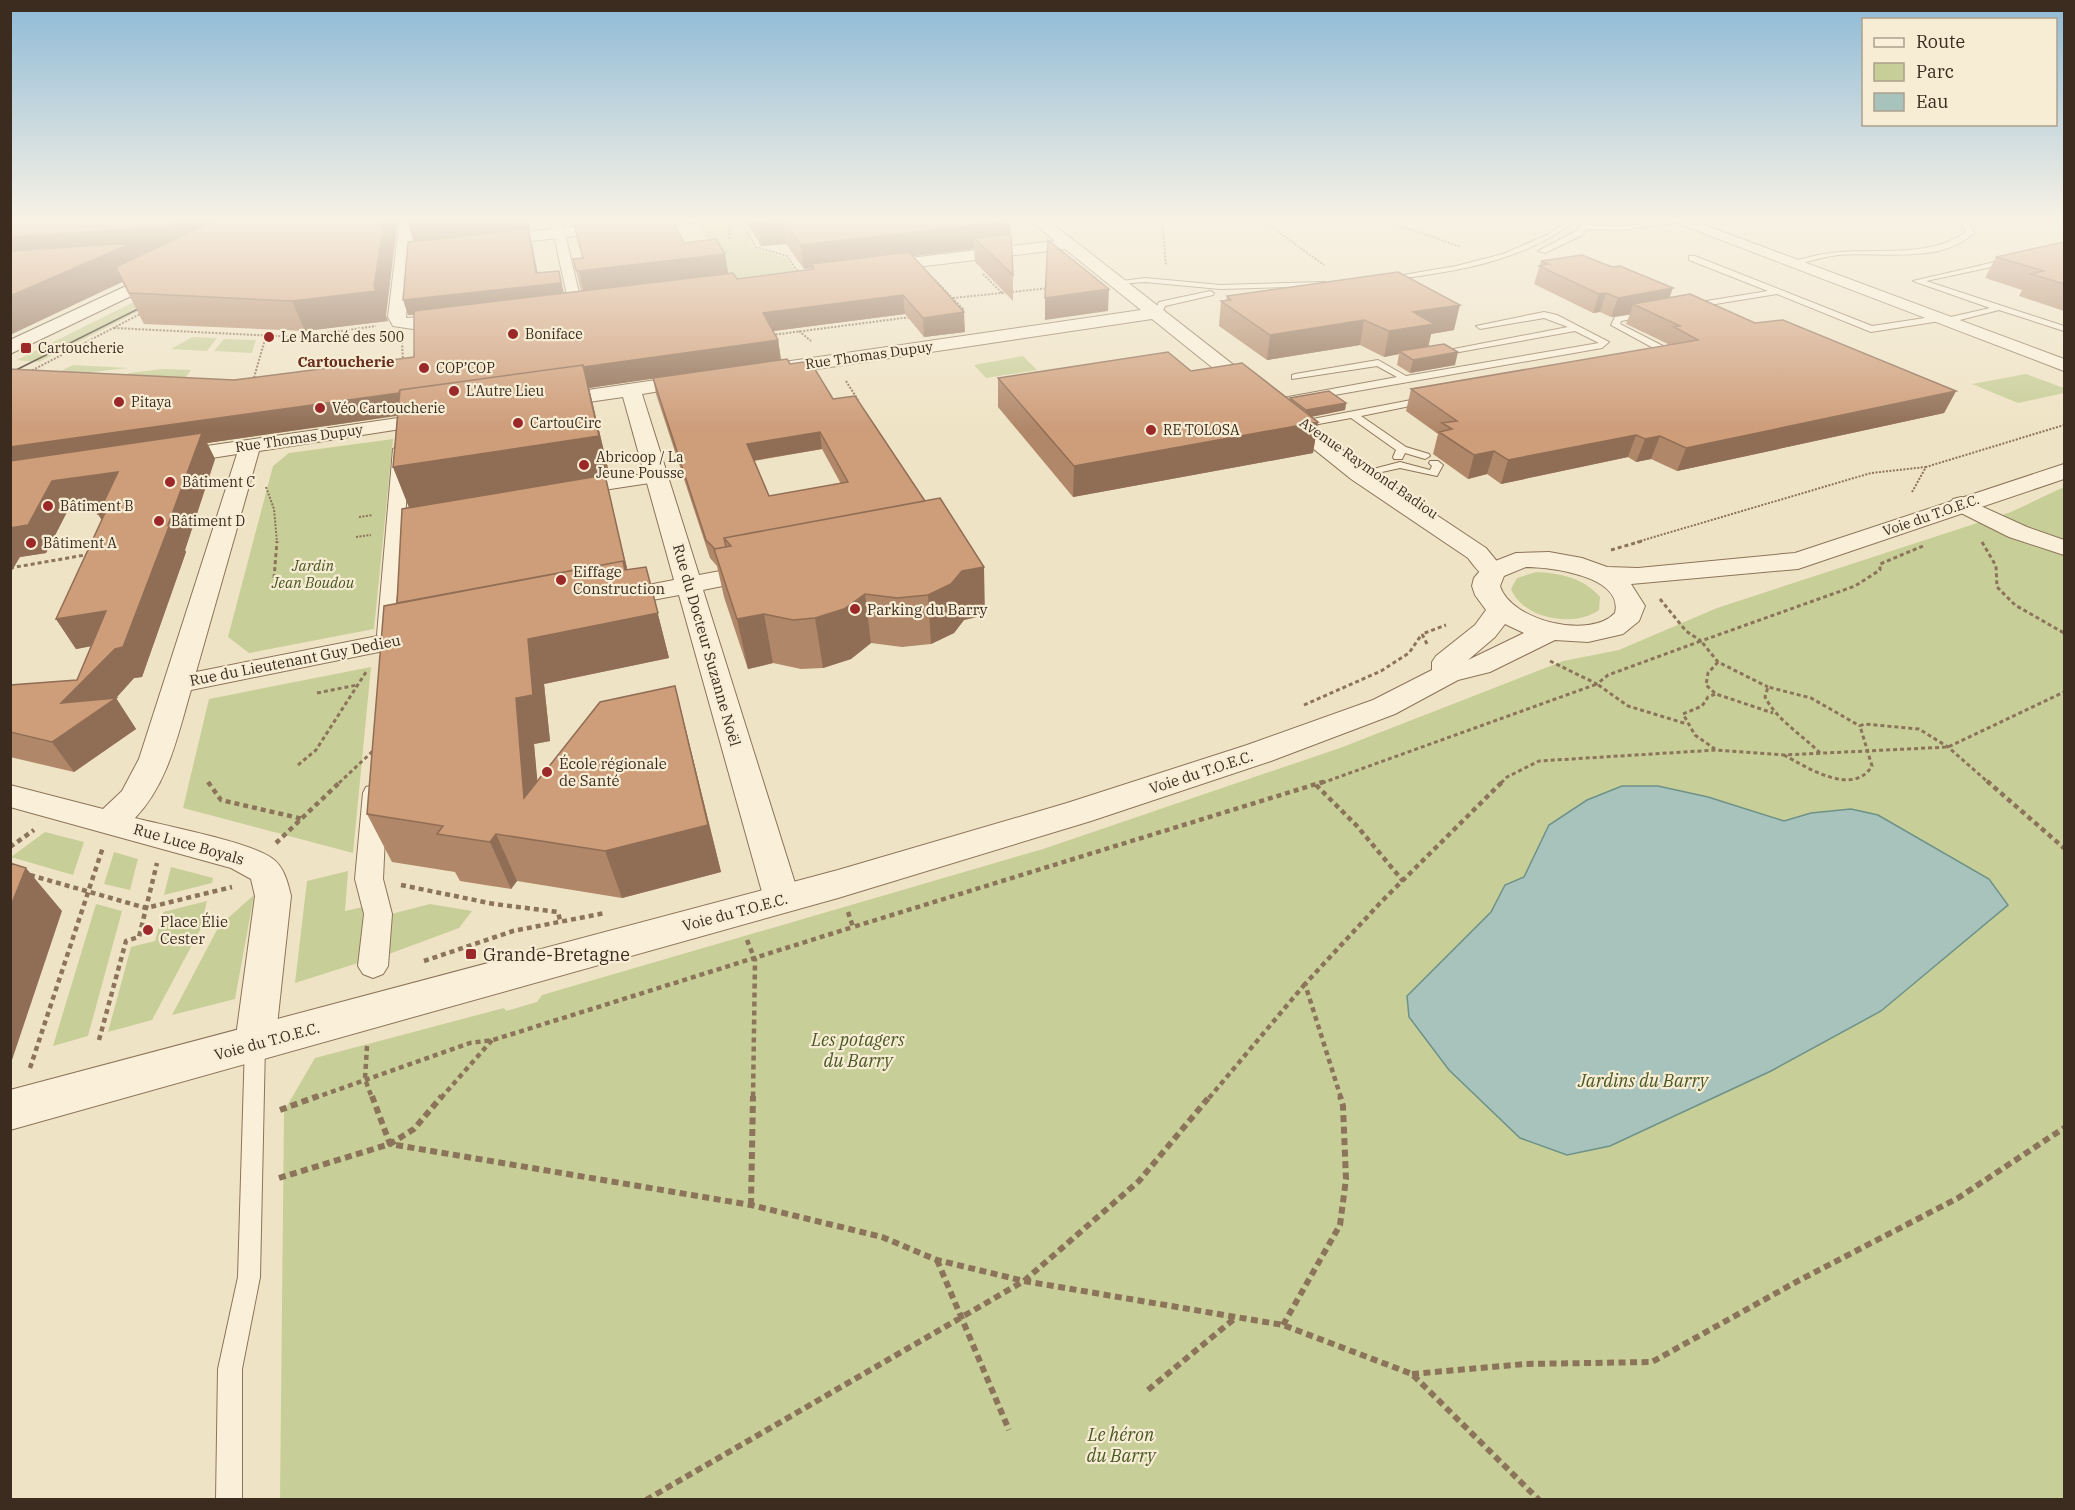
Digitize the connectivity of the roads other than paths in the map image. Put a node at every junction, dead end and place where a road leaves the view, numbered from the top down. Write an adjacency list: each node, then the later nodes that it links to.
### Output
1 (130, 287): 22 (street)
2 (400, 287): 17 (street)
3 (570, 287): 10 (street)
4 (1126, 287): 16 (street, Avenue Raymond Badiou)
5 (1766, 287): 9 (lane)
6 (1854, 287): 18 (street)
7 (1938, 287): 11 (lane)
8 (1330, 290): 16 (lane)
9 (1777, 292): 13 (lane); 18 (lane)
10 (596, 302): 12 (street)
11 (1987, 303): 14 (lane); 18 (lane)
12 (557, 307)
13 (1680, 308)
14 (1999, 308): 18 (lane); 21 (lane)
15 (1659, 312): 25 (lane)
16 (1158, 313): 28 (street, Rue Thomas Dupuy); 35 (street, Avenue Raymond Badiou)
17 (479, 317)
18 (1938, 319): 27 (street)
19 (1480, 326): 20 (lane)
20 (1577, 328): 23 (lane); 31 (lane)
21 (2064, 329)
22 (10, 348)
23 (1425, 355)
24 (1401, 359): 26 (lane)
25 (1641, 362)
26 (1378, 363): 30 (lane); 31 (lane)
27 (2064, 365)
28 (754, 372)
29 (720, 377): 32 (street)
30 (1295, 377)
31 (1402, 379): 35 (lane)
32 (631, 390): 34 (street); 46 (street, Rue du Docteur Suzanne Noël)
33 (1439, 398): 36 (lane)
34 (530, 405)
35 (1275, 405): 39 (street, Avenue Raymond Badiou)
36 (1352, 414): 39 (lane); 41 (lane)
37 (460, 415): 38 (street, Rue Thomas Dupuy)
38 (402, 423): 40 (street, Rue Thomas Dupuy); 60 (street)
39 (1301, 423): 45 (street, Avenue Raymond Badiou)
40 (250, 446): 42 (street, Rue Thomas Dupuy); 64 (street)
41 (1402, 449): 43 (lane); 43 (lane)
42 (143, 461)
43 (1400, 465): 45 (lane)
44 (2064, 471): 48 (street, Voie du T.O.E.C.)
45 (1364, 472): 50 (street, Avenue Raymond Badiou); 54 (street, Avenue Raymond Badiou)
46 (657, 477): 47 (street); 55 (street, Rue du Docteur Suzanne Noël)
47 (562, 492)
48 (1961, 504): 49 (street); 51 (street, Voie du T.O.E.C.)
49 (2064, 548)
50 (1525, 559): 52 (street); 54 (street)
51 (1798, 561): 52 (street, Voie du T.O.E.C.); 56 (street, Voie du T.O.E.C.)
52 (1605, 563): 56 (street)
53 (785, 566): 55 (street)
54 (1491, 570): 58 (street)
55 (689, 585): 57 (street); 68 (street, Rue du Docteur Suzanne Noël)
56 (1631, 604): 61 (street)
57 (583, 605)
58 (1501, 609): 61 (street); 63 (street)
59 (445, 631): 60 (street, Rue du Lieutenant Guy Dedieu)
60 (388, 642): 62 (street); 64 (street, Rue du Lieutenant Guy Dedieu)
61 (1546, 644): 63 (street, Voie du T.O.E.C.)
62 (376, 668)
63 (1447, 674): 68 (street, Voie du T.O.E.C.)
64 (177, 684): 67 (street)
65 (378, 746): 69 (street)
66 (10, 796): 67 (street, Rue Luce Boyals)
67 (107, 832): 70 (street, Rue Luce Boyals)
68 (782, 899): 70 (street, Voie du T.O.E.C.)
69 (373, 966)
70 (255, 1044): 71 (street, Voie du T.O.E.C.); 72 (lane)
71 (13, 1109)
72 (229, 1500)

